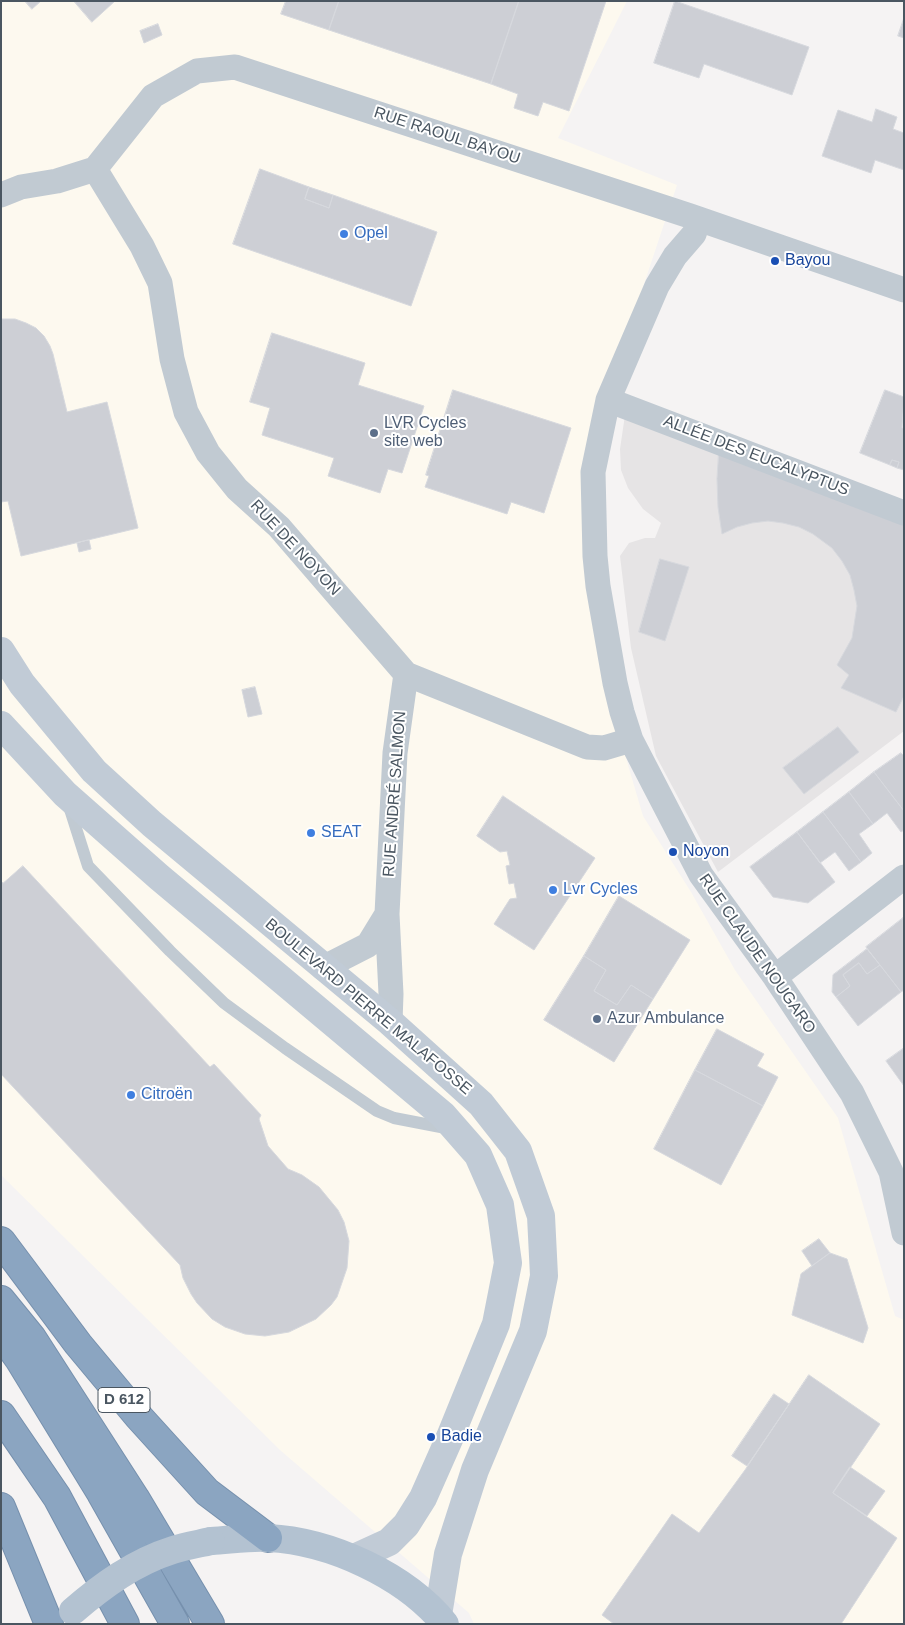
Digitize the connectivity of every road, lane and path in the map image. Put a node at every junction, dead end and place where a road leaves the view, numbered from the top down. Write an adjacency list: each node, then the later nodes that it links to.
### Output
1 (96, 168): 2 (street); 3 (street, RUE RAOUL BAYOU); 8 (street, RUE DE NOYON)
2 (8, 188)
3 (699, 218): 4 (street, RUE RAOUL BAYOU); 5 (street, RUE CLAUDE NOUGARO)
4 (904, 290)
5 (608, 400): 6 (street, ALLÉE DES EUCALYPTUS); 10 (street, RUE CLAUDE NOUGARO)
6 (904, 513)
7 (1, 651): 14 (street, BOULEVARD PIERRE MALAFOSSE)
8 (406, 674): 10 (street, RUE DE NOYON); 13 (street, RUE ANDRÉ SALMON)
9 (1, 725): 11 (street)
10 (631, 740): 15 (street, RUE CLAUDE NOUGARO)
11 (65, 794): 17 (street); 17 (lane)
12 (904, 878): 15 (street)
13 (387, 914): 14 (street, RUE ANDRÉ SALMON); 16 (street, RUE ANDRÉ SALMON)
14 (323, 968): 16 (street, BOULEVARD PIERRE MALAFOSSE)
15 (775, 978): 18 (street, RUE CLAUDE NOUGARO)
16 (390, 1022): 28 (street, BOULEVARD PIERRE MALAFOSSE)
17 (456, 1130): 26 (street)
18 (897, 1170): 19 (street, RUE CLAUDE NOUGARO)
19 (904, 1233)
20 (1, 1241): 25 (highway, D 612)
21 (1, 1300): 32 (highway)
22 (1, 1334): 31 (highway)
23 (1, 1415): 30 (highway)
24 (1, 1507): 29 (highway)
25 (268, 1538): 26 (main road); 27 (main road, bridge)
26 (354, 1558): 28 (main road)
27 (67, 1617)
28 (441, 1620)
29 (49, 1624)
30 (125, 1624)
31 (176, 1624)
32 (210, 1624)

